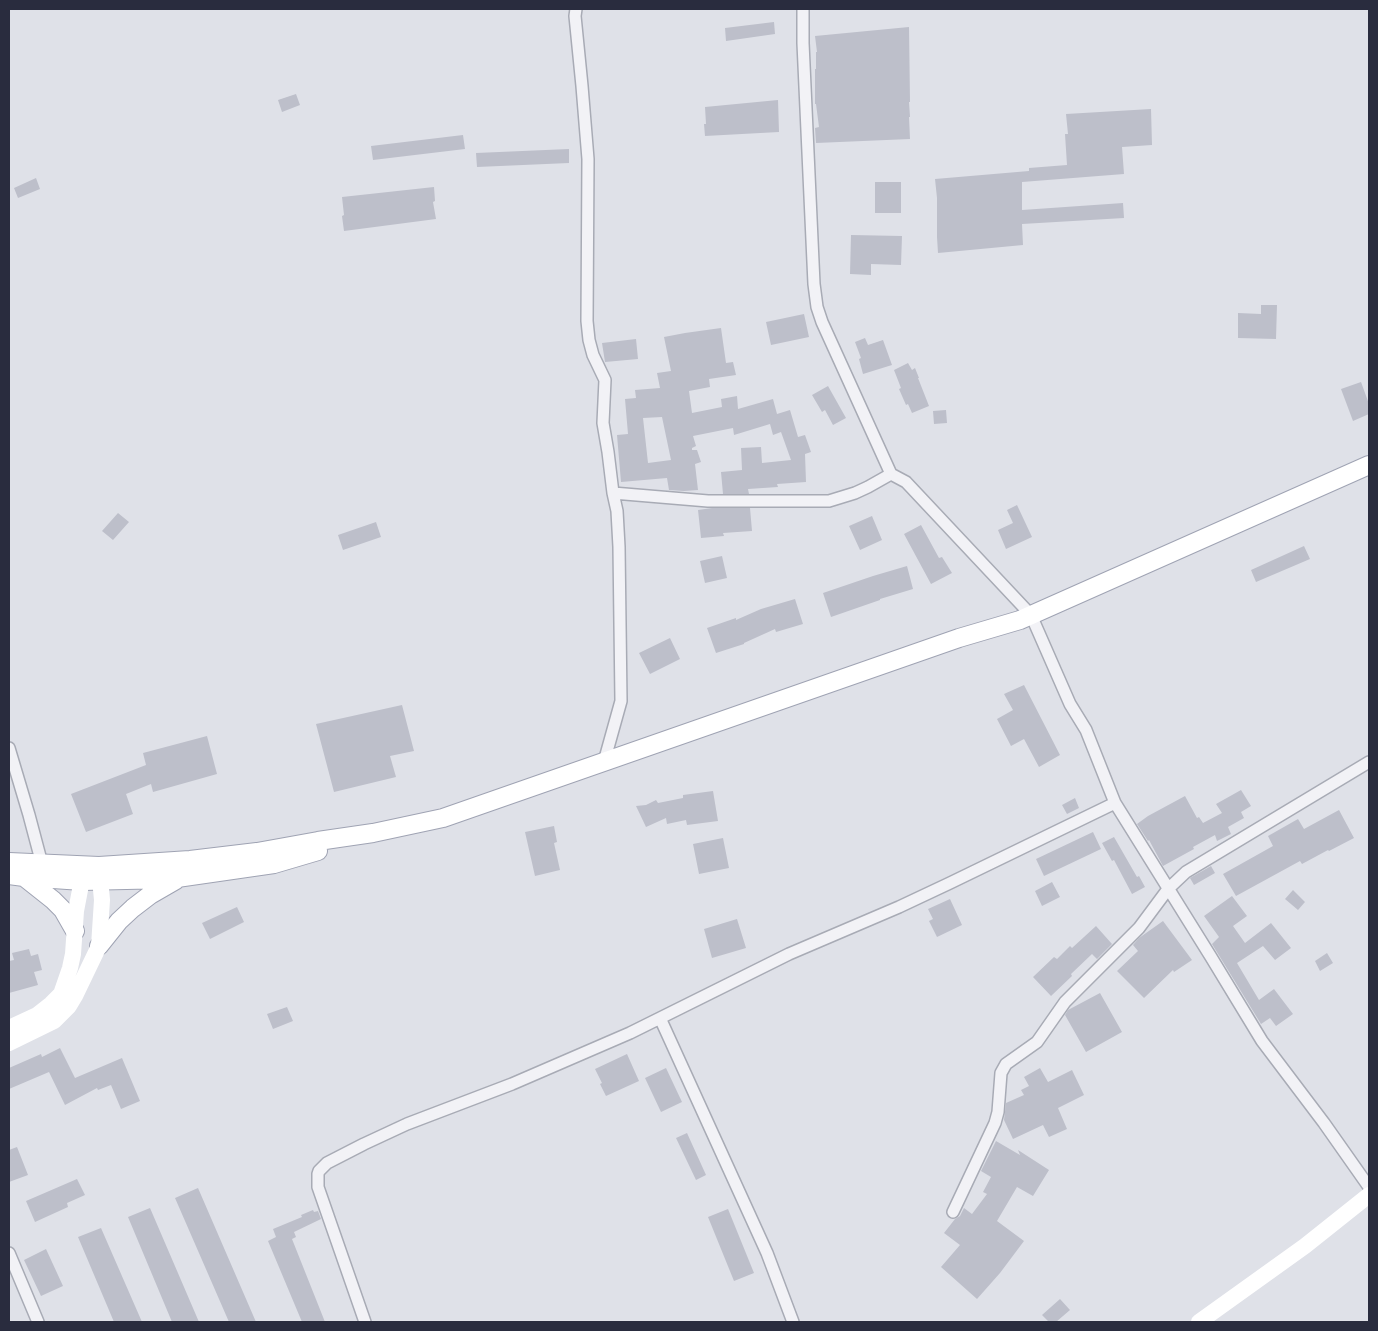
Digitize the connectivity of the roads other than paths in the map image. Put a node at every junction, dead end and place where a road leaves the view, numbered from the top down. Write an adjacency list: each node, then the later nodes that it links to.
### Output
1 (576, 9): 5 (street)
2 (803, 9): 4 (street)
3 (1369, 465): 6 (main road)
4 (891, 474): 5 (street); 6 (street)
5 (613, 493): 8 (street)
6 (1031, 616): 8 (main road); 10 (street)
7 (9, 748): 13 (street)
8 (604, 762): 11 (main road)
9 (1369, 762): 17 (street)
10 (1115, 803): 17 (street); 20 (street)
11 (373, 833): 14 (main road); 16 (main road)
12 (9, 862): 13 (main road)
13 (42, 864): 14 (main road)
14 (92, 874): 15 (main road); 16 (main road); 18 (main road); 19 (main road)
15 (16, 876): 18 (main road)
16 (182, 877): 19 (main road)
17 (1168, 889): 23 (street); 25 (street)
18 (74, 931): 21 (main road)
19 (99, 946): 22 (main road)
20 (660, 1018): 28 (street); 29 (street)
21 (9, 1028)
22 (9, 1043)
23 (1369, 1187)
24 (1369, 1195): 30 (main road)
25 (953, 1212)
26 (9, 1253): 27 (street)
27 (38, 1322)
28 (365, 1322)
29 (793, 1322)
30 (1199, 1322)

